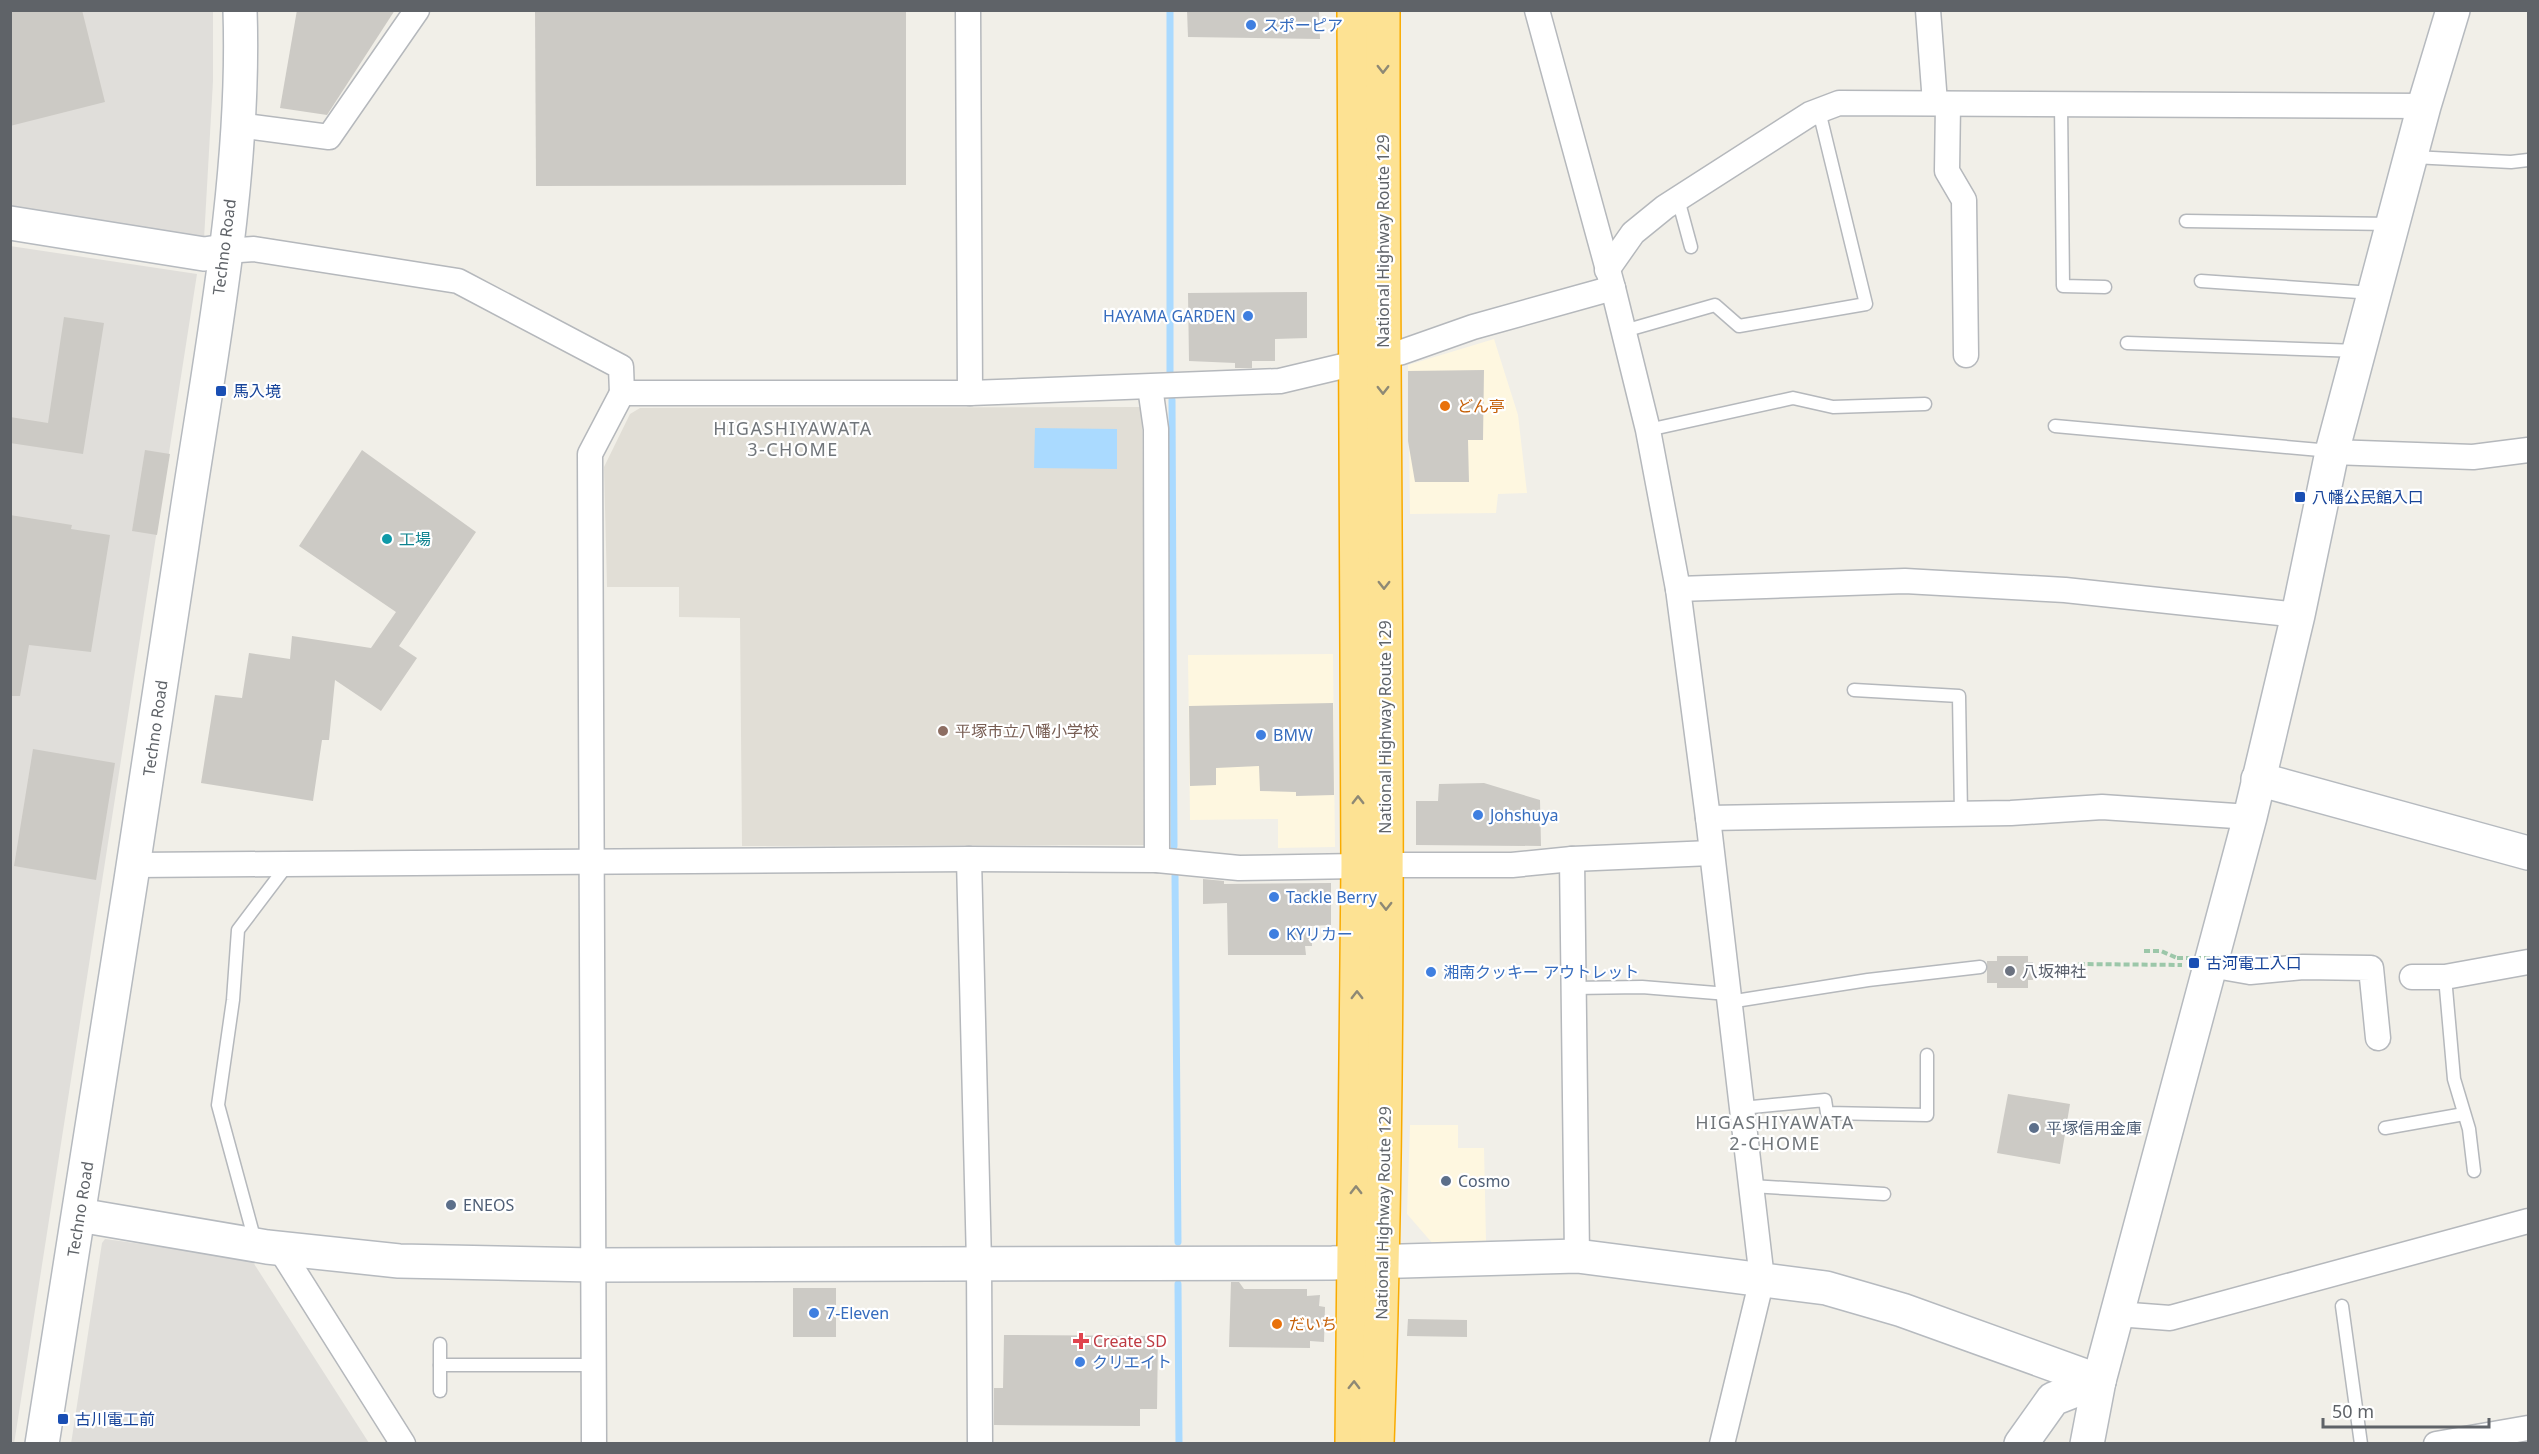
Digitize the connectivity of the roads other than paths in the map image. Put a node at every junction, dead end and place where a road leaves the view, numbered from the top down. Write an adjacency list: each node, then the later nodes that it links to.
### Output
1 (240, 10): 13 (street, Techno Road)
2 (417, 10): 13 (street)
3 (968, 10): 33 (street)
4 (1354, 10): 30 (highway, National Highway Route 129)
5 (1383, 10): 30 (highway, National Highway Route 129, one-way to 30)
6 (1537, 10): 22 (street)
7 (1928, 10): 9 (street)
8 (2453, 10): 11 (street)
9 (1941, 104): 10 (street); 12 (street); 29 (street)
10 (2061, 104): 11 (street); 24 (lane)
11 (2424, 106): 14 (street)
12 (1819, 111): 16 (street); 26 (lane)
13 (238, 125): 21 (street, Techno Road)
14 (2411, 156): 15 (lane); 19 (street)
15 (2529, 160)
16 (1678, 199): 20 (lane); 22 (street)
17 (2186, 221): 19 (lane)
18 (10, 223): 21 (street)
19 (2393, 224): 25 (street)
20 (1691, 247)
21 (225, 251): 32 (street); 53 (street, Techno Road)
22 (1610, 279): 26 (street); 30 (street)
23 (2201, 281): 25 (lane)
24 (2105, 287)
25 (2374, 293): 28 (street)
26 (1624, 331): 36 (street)
27 (2127, 343): 28 (lane)
28 (2359, 351): 38 (street)
29 (1966, 356)
30 (1370, 360): 31 (street); 54 (highway, National Highway Route 129)
31 (1150, 387): 33 (street); 51 (street)
32 (622, 393): 33 (street); 50 (street)
33 (970, 393)
34 (1925, 404): 36 (lane)
35 (2055, 426): 38 (lane)
36 (1648, 430): 39 (street)
37 (2529, 450): 38 (street)
38 (2332, 452): 40 (street)
39 (1678, 589): 40 (street); 45 (street)
40 (2298, 615): 42 (street)
41 (1854, 690): 43 (lane)
42 (2258, 779): 44 (street); 47 (street)
43 (1961, 814): 44 (street); 45 (street)
44 (2250, 817): 56 (street)
45 (1708, 818): 46 (street)
46 (1711, 853): 49 (street); 61 (street)
47 (2529, 854)
48 (969, 859): 50 (street); 51 (street); 75 (street)
49 (1572, 859): 54 (street); 60 (street)
50 (590, 860): 52 (street); 76 (street)
51 (1157, 860): 54 (street)
52 (289, 864): 53 (street); 72 (lane)
53 (134, 865): 70 (street, Techno Road)
54 (1372, 865): 74 (highway, National Highway Route 129)
55 (2529, 962): 59 (street)
56 (2212, 963): 62 (street); 79 (street)
57 (1980, 967): 61 (lane)
58 (2412, 977): 59 (street)
59 (2445, 977): 65 (lane)
60 (1573, 988): 61 (lane); 73 (street)
61 (1728, 998): 64 (street)
62 (2378, 1038)
63 (1927, 1055): 64 (lane)
64 (1742, 1108): 68 (street)
65 (2464, 1114): 66 (lane); 67 (lane)
66 (2385, 1128)
67 (2474, 1171)
68 (1751, 1186): 69 (lane); 77 (street)
69 (1884, 1194)
70 (79, 1215): 72 (street); 86 (street, Techno Road)
71 (2529, 1221): 79 (street)
72 (268, 1247): 76 (street); 87 (street)
73 (1577, 1256): 74 (street); 77 (street)
74 (1370, 1262): 75 (street); 90 (highway, National Highway Route 129, one-way to 74); 91 (highway, National Highway Route 129)
75 (979, 1263): 76 (street); 89 (street)
76 (594, 1265): 82 (street)
77 (1762, 1279): 83 (street); 92 (street)
78 (2342, 1306): 95 (lane)
79 (2117, 1314): 83 (street)
80 (440, 1344): 81 (lane)
81 (440, 1365): 82 (lane); 84 (lane)
82 (594, 1365): 88 (street)
83 (2099, 1382): 93 (street); 94 (street)
84 (440, 1391)
85 (2529, 1428): 96 (street)
86 (42, 1443)
87 (403, 1443)
88 (594, 1443)
89 (980, 1443)
90 (1352, 1443)
91 (1377, 1443)
92 (1722, 1443)
93 (2021, 1443)
94 (2087, 1443)
95 (2361, 1443)
96 (2436, 1443)

